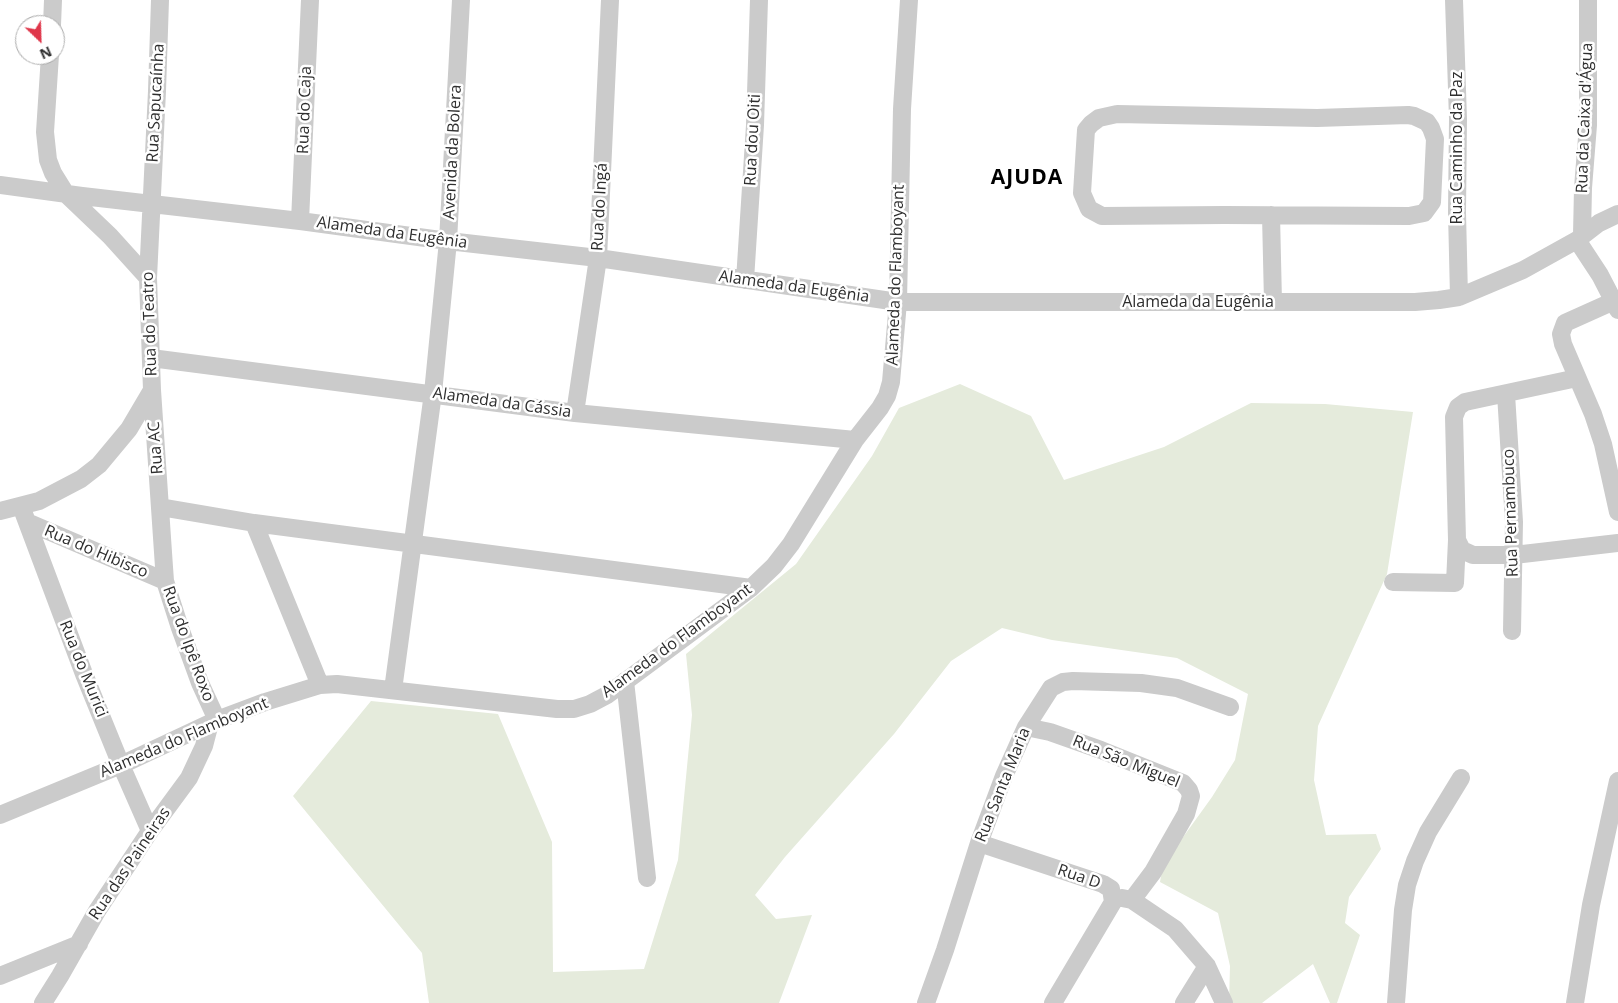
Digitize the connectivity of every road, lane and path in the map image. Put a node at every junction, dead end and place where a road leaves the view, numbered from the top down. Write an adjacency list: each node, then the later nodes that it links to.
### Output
1 (54, 0): 10 (street)
2 (160, 0): 14 (street, Rua Sapucaínha)
3 (310, 0): 17 (street, Rua do Caja)
4 (461, 0): 19 (street, Avenida da Bolera)
5 (610, 0): 20 (street, Rua do Ingá)
6 (759, 0): 22 (street, Rua dou Oiti)
7 (909, 0): 24 (street, Alameda do Flamboyant)
8 (1454, 0): 23 (street, Rua Caminho da Paz)
9 (1588, 0): 18 (street, Rua da Caixa d'Água)
10 (53, 15)
11 (49, 65): 13 (street)
12 (0, 185): 13 (street, Alameda da Eugênia)
13 (66, 194): 14 (street, Alameda da Eugênia); 21 (street)
14 (151, 205): 17 (street, Alameda da Eugênia); 21 (street, Rua do Teatro)
15 (1618, 214): 18 (street, Alameda da Eugênia)
16 (1271, 215): 16 (street); 25 (street)
17 (300, 221): 19 (street, Alameda da Eugênia)
18 (1580, 238): 23 (street, Alameda da Eugênia); 26 (street)
19 (448, 241): 20 (street, Alameda da Eugênia); 30 (street, Avenida da Bolera)
20 (598, 258): 22 (street, Alameda da Eugênia); 32 (street, Rua do Ingá)
21 (148, 278): 27 (street, Rua do Teatro)
22 (745, 280): 24 (street, Alameda da Eugênia)
23 (1459, 297): 25 (street, Alameda da Eugênia)
24 (898, 302): 25 (street, Alameda da Eugênia); 33 (street, Alameda do Flamboyant)
25 (1273, 302)
26 (1616, 306): 28 (street)
27 (151, 358): 29 (street, Rua do Teatro); 30 (street, Alameda da Cássia)
28 (1577, 378): 31 (street); 36 (street)
29 (152, 390): 34 (street, Rua AC); 37 (street, Rua do Teatro)
30 (433, 393): 32 (street, Alameda da Cássia); 39 (street, Avenida da Bolera)
31 (1506, 394): 41 (street); 42 (street, Rua Pernambuco)
32 (576, 413): 33 (street, Alameda da Cássia)
33 (855, 440): 45 (street, Alameda do Flamboyant)
34 (160, 507): 38 (street); 43 (street, Rua do Ipê Roxo)
35 (0, 512): 37 (street, Rua do Teatro)
36 (1618, 512)
37 (24, 514): 43 (street, Rua do Hibisco); 53 (street, Rua do Murici)
38 (254, 523): 39 (street); 48 (street)
39 (413, 543): 45 (street); 49 (street, Avenida da Bolera)
40 (1618, 543): 42 (street)
41 (1462, 547): 42 (street); 44 (street)
42 (1514, 555): 46 (street, Rua Pernambuco)
43 (165, 581): 51 (street, Rua do Ipê Roxo)
44 (1393, 582)
45 (751, 588): 47 (street, Alameda do Flamboyant)
46 (1512, 631)
47 (625, 681): 49 (street, Alameda do Flamboyant); 59 (street)
48 (320, 686): 49 (street, Alameda do Flamboyant); 51 (street, Alameda do Flamboyant)
49 (393, 690)
50 (1230, 707): 52 (street, Rua Santa Maria)
51 (214, 721): 53 (street, Alameda do Flamboyant); 57 (street, Rua das Paineiras)
52 (1026, 727): 58 (street, Rua Santa Maria); 61 (street, Rua São Miguel)
53 (121, 765): 56 (street, Alameda do Flamboyant); 57 (street, Rua do Murici)
54 (1462, 778): 70 (street)
55 (1618, 780): 71 (street)
56 (0, 815)
57 (150, 830): 62 (street, Rua das Paineiras)
58 (979, 843): 60 (street, Rua D); 66 (street, Rua Santa Maria)
59 (647, 878)
60 (1114, 896): 61 (street); 67 (street, Rua D)
61 (1132, 900): 63 (street)
62 (79, 944): 64 (street); 65 (street, Rua das Paineiras)
63 (1207, 966): 68 (street); 69 (street)
64 (0, 976)
65 (42, 1003)
66 (926, 1003)
67 (1053, 1003)
68 (1184, 1003)
69 (1224, 1003)
70 (1396, 1003)
71 (1575, 1003)

